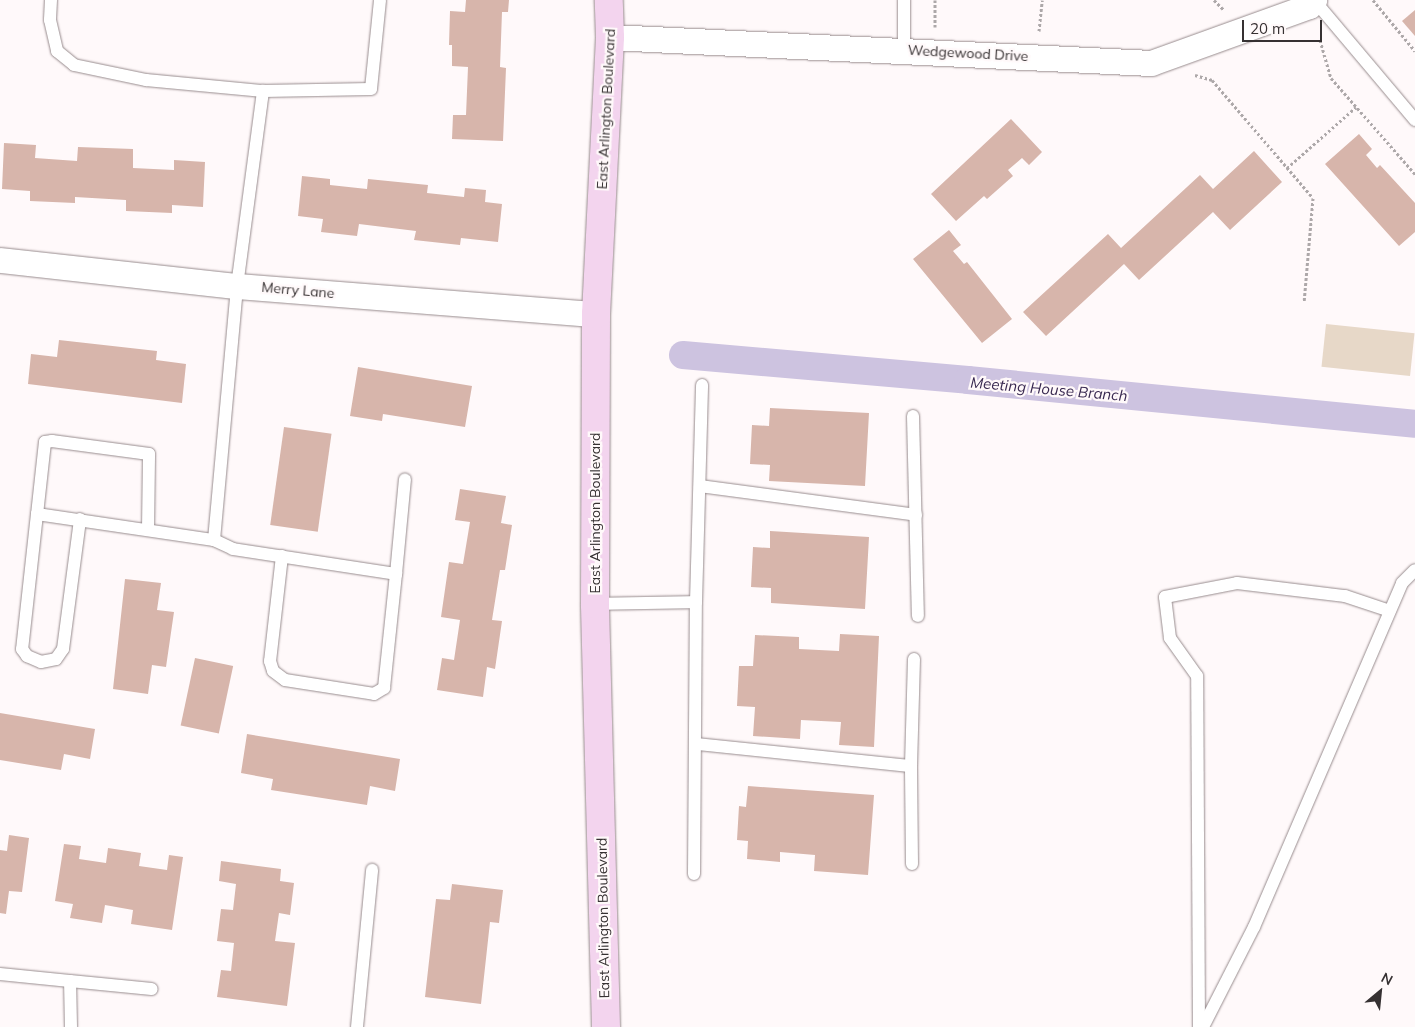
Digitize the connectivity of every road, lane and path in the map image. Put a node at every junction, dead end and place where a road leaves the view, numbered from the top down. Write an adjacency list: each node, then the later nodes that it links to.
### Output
1 (52, 0): 13 (lane)
2 (380, 0): 13 (lane)
3 (609, 0): 8 (main road, East Arlington Boulevard)
4 (904, 0): 9 (lane)
5 (1042, 0): 11 (path)
6 (1373, 0): 10 (path)
7 (1312, 2): 11 (street, Wedgewood Drive); 14 (path); 15 (lane)
8 (610, 37): 9 (street, Wedgewood Drive); 21 (main road, East Arlington Boulevard)
9 (904, 50): 11 (street, Wedgewood Drive)
10 (1415, 50)
11 (1037, 57)
12 (1190, 73): 16 (path)
13 (263, 92): 19 (lane)
14 (1356, 107): 16 (path); 17 (path)
15 (1415, 120)
16 (1287, 168): 20 (path)
17 (1415, 174)
18 (0, 260): 19 (street, Merry Lane)
19 (237, 286): 21 (street, Merry Lane); 30 (lane)
20 (1304, 302)
21 (596, 314): 35 (main road, East Arlington Boulevard)
22 (702, 385): 25 (lane)
23 (913, 416): 27 (lane)
24 (405, 479): 33 (lane)
25 (700, 486): 27 (lane); 34 (lane)
26 (37, 514): 28 (lane); 28 (lane); 29 (lane)
27 (916, 515): 37 (lane)
28 (80, 519): 29 (lane)
29 (148, 528): 30 (lane)
30 (214, 540): 31 (lane)
31 (282, 556): 33 (lane); 33 (lane)
32 (1415, 570): 36 (lane)
33 (396, 574)
34 (696, 602): 35 (lane); 39 (lane)
35 (595, 604): 49 (main road, East Arlington Boulevard)
36 (1390, 611): 50 (lane); 51 (lane)
37 (918, 616)
38 (914, 659): 40 (lane)
39 (697, 744): 40 (lane); 43 (lane)
40 (911, 766): 41 (lane)
41 (912, 864)
42 (372, 870): 48 (lane)
43 (694, 874)
44 (0, 974): 45 (lane)
45 (70, 981): 46 (lane); 47 (lane)
46 (152, 990)
47 (71, 1027)
48 (357, 1027)
49 (606, 1027)
50 (1199, 1027)
51 (1203, 1027)

